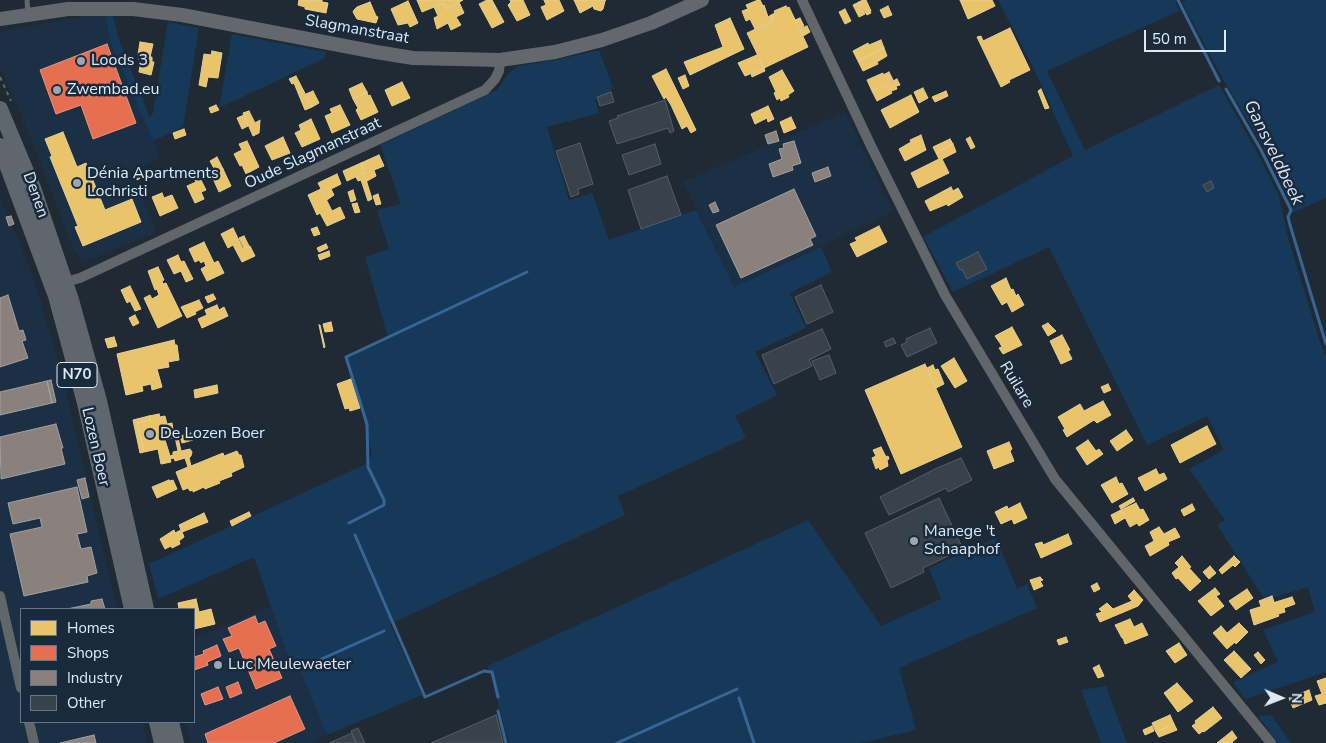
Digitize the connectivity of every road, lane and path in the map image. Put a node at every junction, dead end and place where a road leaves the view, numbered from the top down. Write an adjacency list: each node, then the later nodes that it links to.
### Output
1 (27, 0): 4 (lane)
2 (702, 0): 6 (main road, Slagmanstraat)
3 (802, 0): 21 (street, Ruilare)
4 (28, 14): 5 (main road, Slagmanstraat); 6 (main road, Slagmanstraat)
5 (0, 19)
6 (500, 60): 10 (street, Oude Slagmanstraat)
7 (8, 94): 8 (path)
8 (2, 102): 10 (main road, Denen / N70)
9 (0, 146): 12 (main road, Lozen Boer / N70)
10 (66, 282): 13 (main road, Lozen Boer / N70)
11 (0, 596): 14 (street)
12 (132, 608)
13 (146, 608)
14 (20, 684)
15 (29, 723): 18 (street)
16 (157, 723): 19 (main road)
17 (171, 723): 20 (main road)
18 (34, 743)
19 (162, 743)
20 (176, 743)
21 (1271, 743)

